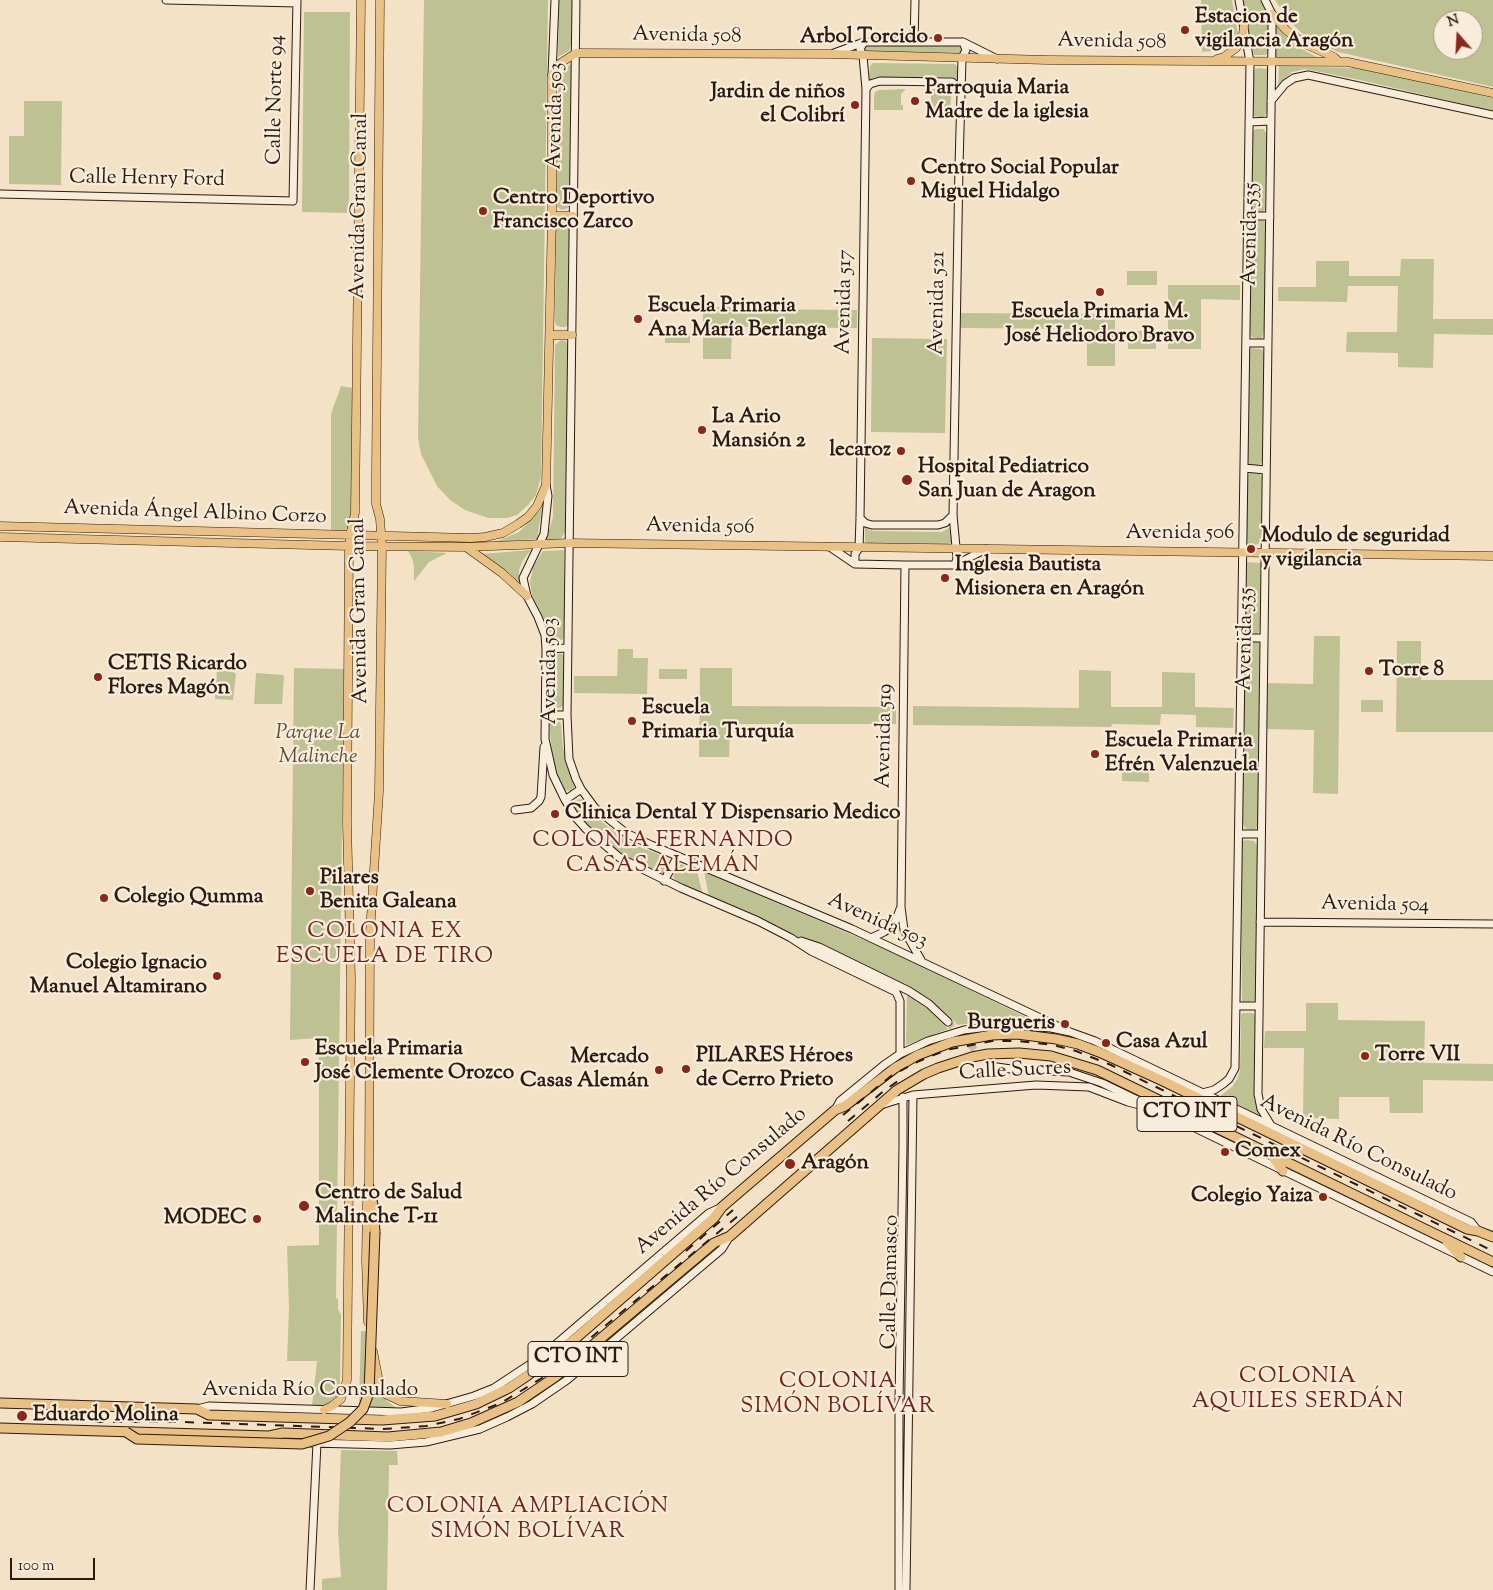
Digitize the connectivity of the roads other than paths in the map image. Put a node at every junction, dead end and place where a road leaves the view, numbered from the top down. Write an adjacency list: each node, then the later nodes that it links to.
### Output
1 (166, 0): 9 (street)
2 (361, 0): 48 (main road, Avenida Gran Canal)
3 (380, 0): 49 (main road, Avenida Gran Canal)
4 (555, 0): 24 (street, Avenida 503)
5 (576, 0): 15 (street, Avenida 503)
6 (915, 0): 13 (street)
7 (1239, 0): 11 (street, Avenida 535)
8 (1265, 0): 10 (street, Avenida 535)
9 (297, 2): 33 (street, Calle Norte 94)
10 (1272, 14): 22 (street, Avenida 535); 23 (main road)
11 (1244, 25): 20 (main road); 21 (street, Avenida 535)
12 (864, 42): 13 (street, Avenida 508); 16 (street, Avenida 508); 17 (street, Avenida 517)
13 (914, 42): 14 (street, Avenida 508)
14 (963, 42): 18 (street, Avenida 521); 19 (street, Avenida 508)
15 (576, 53): 16 (main road, Avenida 508); 24 (main road); 35 (street, Avenida 503)
16 (830, 54): 17 (main road, Avenida 508)
17 (863, 56): 18 (main road, Avenida 508); 25 (street, Avenida 517)
18 (962, 58): 19 (main road, Avenida 508); 26 (street, Avenida 521)
19 (998, 59): 20 (main road, Avenida 508)
20 (1208, 62): 21 (main road, Avenida 508)
21 (1250, 62): 22 (main road, Avenida 508); 30 (street, Avenida 535)
22 (1272, 62): 23 (main road, Avenida 508); 28 (street, Avenida 535)
23 (1339, 62): 27 (main road, Avenida 508)
24 (552, 75): 34 (main road, Avenida 503)
25 (866, 89): 26 (street); 46 (street, Avenida 517)
26 (961, 89): 45 (street, Avenida 521)
27 (1493, 94)
28 (1271, 102): 29 (street); 31 (street, Avenida 535)
29 (1493, 115)
30 (1249, 122): 31 (street); 36 (street, Avenida 535)
31 (1271, 122): 37 (street, Avenida 535)
32 (0, 194): 33 (street, Calle Henry Ford)
33 (293, 201)
34 (552, 216): 35 (main road); 38 (main road, Avenida 503)
35 (573, 216): 39 (street, Avenida 503)
36 (1248, 216): 37 (street); 40 (street, Avenida 535)
37 (1270, 216): 41 (street, Avenida 535)
38 (550, 335): 39 (main road); 44 (main road, Avenida 503)
39 (572, 335): 51 (street, Avenida 503)
40 (1246, 343): 41 (street); 42 (street, Avenida 535)
41 (1268, 343): 43 (street, Avenida 535)
42 (1244, 468): 43 (street); 60 (street, Avenida 535)
43 (1266, 470): 61 (street, Avenida 535)
44 (546, 485): 49 (main road, Avenida Ángel Albino Corzo); 52 (street, Avenida 503)
45 (953, 514): 46 (street); 58 (street, Avenida 521)
46 (860, 518): 57 (street, Avenida 517)
47 (0, 526): 48 (main road, Avenida Ángel Albino Corzo)
48 (350, 536): 49 (main road, Avenida Ángel Albino Corzo); 53 (main road, Avenida Gran Canal)
49 (381, 536): 54 (main road, Avenida Gran Canal)
50 (0, 537): 53 (main road, Avenida Ángel Albino Corzo)
51 (569, 543): 52 (main road, Avenida Ángel Albino Corzo); 56 (main road, Avenida 506); 69 (street, Avenida 503)
52 (540, 544): 55 (main road, Avenida Ángel Albino Corzo); 66 (street, Avenida 503)
53 (349, 546): 54 (main road, Avenida Ángel Albino Corzo); 117 (main road, Avenida Gran Canal)
54 (382, 546): 55 (main road, Avenida Ángel Albino Corzo); 106 (main road, Avenida Gran Canal)
55 (466, 547): 66 (main road)
56 (830, 547): 57 (main road, Avenida 506); 63 (street)
57 (859, 548): 58 (main road, Avenida 506); 63 (street, Avenida 517)
58 (955, 548): 59 (main road, Avenida 506); 65 (street, Avenida 521)
59 (986, 549): 60 (main road, Avenida 506); 65 (street, Avenida 506)
60 (1243, 552): 61 (main road, Avenida 506); 67 (street, Avenida 535)
61 (1265, 552): 62 (main road, Avenida 506); 68 (street, Avenida 535)
62 (1493, 556)
63 (855, 564): 64 (street, Avenida 506)
64 (905, 565): 65 (street, Avenida 506); 81 (street, Avenida 519)
65 (955, 566)
66 (527, 596): 70 (street, Avenida 503)
67 (1241, 638): 68 (street); 77 (street, Avenida 535)
68 (1264, 638): 78 (street, Avenida 535)
69 (568, 648): 70 (street); 72 (street, Avenida 503)
70 (546, 649): 71 (street, Avenida 503)
71 (546, 715): 72 (street); 73 (street, Avenida 503)
72 (568, 715): 74 (street, Avenida 503)
73 (545, 740): 75 (street, Avenida 503); 76 (street)
74 (581, 790): 75 (street); 79 (street, Avenida 503)
75 (565, 800): 80 (street, Avenida 503)
76 (515, 810)
77 (1239, 834): 78 (street); 87 (street, Avenida 535)
78 (1261, 834): 82 (street, Avenida 535)
79 (678, 856): 80 (street); 85 (street, Avenida 503)
80 (664, 880): 84 (street, Avenida 503)
81 (901, 907): 85 (street, Avenida 519); 86 (street, Avenida 519)
82 (1260, 922): 83 (street, Avenida 504); 88 (street, Avenida 535)
83 (1492, 925)
84 (791, 938): 89 (street); 91 (street, Avenida 503)
85 (871, 938): 86 (street, Avenida 503)
86 (922, 962): 90 (street, Avenida 503)
87 (1236, 1006): 88 (street); 96 (street, Avenida 535)
88 (1259, 1006): 103 (street, Avenida 535)
89 (948, 1022)
90 (1070, 1032): 91 (street, Avenida Río Consulado / CTO INT); 94 (street, Avenida Río Consulado / CTO INT)
91 (900, 1054): 101 (street, Avenida Río Consulado / CTO INT)
92 (998, 1067): 99 (street)
93 (1136, 1068): 94 (highway); 95 (highway, CTO INT); 101 (highway, CTO INT)
94 (1151, 1068): 95 (highway); 96 (street, Avenida Río Consulado / CTO INT)
95 (1163, 1081): 108 (highway, CTO INT)
96 (1202, 1093): 103 (street, Avenida Río Consulado / CTO INT)
97 (913, 1095): 98 (street, Calle Sucres / CTO INT); 99 (street, Calle Sucres / CTO INT); 127 (street, Calle Damasco)
98 (903, 1097): 100 (street, Calle Sucres / CTO INT); 126 (street, Calle Damasco)
99 (1158, 1108): 102 (highway); 105 (street, CTO INT)
100 (874, 1109): 102 (highway, CTO INT); 123 (highway, Avenida Río Consulado / CTO INT)
101 (835, 1110): 107 (highway, Avenida Río Consulado / CTO INT)
102 (1181, 1112): 104 (highway, CTO INT)
103 (1272, 1127): 108 (street, Avenida Río Consulado / CTO INT)
104 (1270, 1154): 105 (highway); 110 (highway, CTO INT)
105 (1283, 1171): 111 (street, CTO INT)
106 (369, 1187): 115 (main road, Avenida Gran Canal); 121 (highway, bridge)
107 (722, 1207): 115 (street, Avenida Río Consulado / CTO INT); 119 (highway, CTO INT)
108 (1478, 1231): 109 (highway, Avenida Río Consulado / CTO INT)
109 (1493, 1237)
110 (1444, 1238): 111 (highway); 112 (highway, CTO INT)
111 (1461, 1257): 113 (street, CTO INT)
112 (1493, 1262)
113 (1493, 1272)
114 (0, 1403): 116 (highway, Avenida Río Consulado / CTO INT)
115 (447, 1404): 119 (street, Avenida Río Consulado / CTO INT)
116 (197, 1409): 117 (street, Avenida Río Consulado / CTO INT); 118 (highway, CTO INT)
117 (324, 1410): 118 (street, Avenida Río Consulado / CTO INT)
118 (341, 1415): 119 (highway, CTO INT)
119 (367, 1415)
120 (0, 1428): 121 (highway, Avenida Río Consulado / CTO INT)
121 (126, 1432): 122 (highway, Avenida Río Consulado / CTO INT)
122 (269, 1436): 123 (highway, CTO INT); 124 (street, Avenida Río Consulado / CTO INT)
123 (340, 1440): 124 (street, Avenida Río Consulado / CTO INT)
124 (317, 1443): 125 (street)
125 (310, 1590)
126 (899, 1590)
127 (906, 1590)

